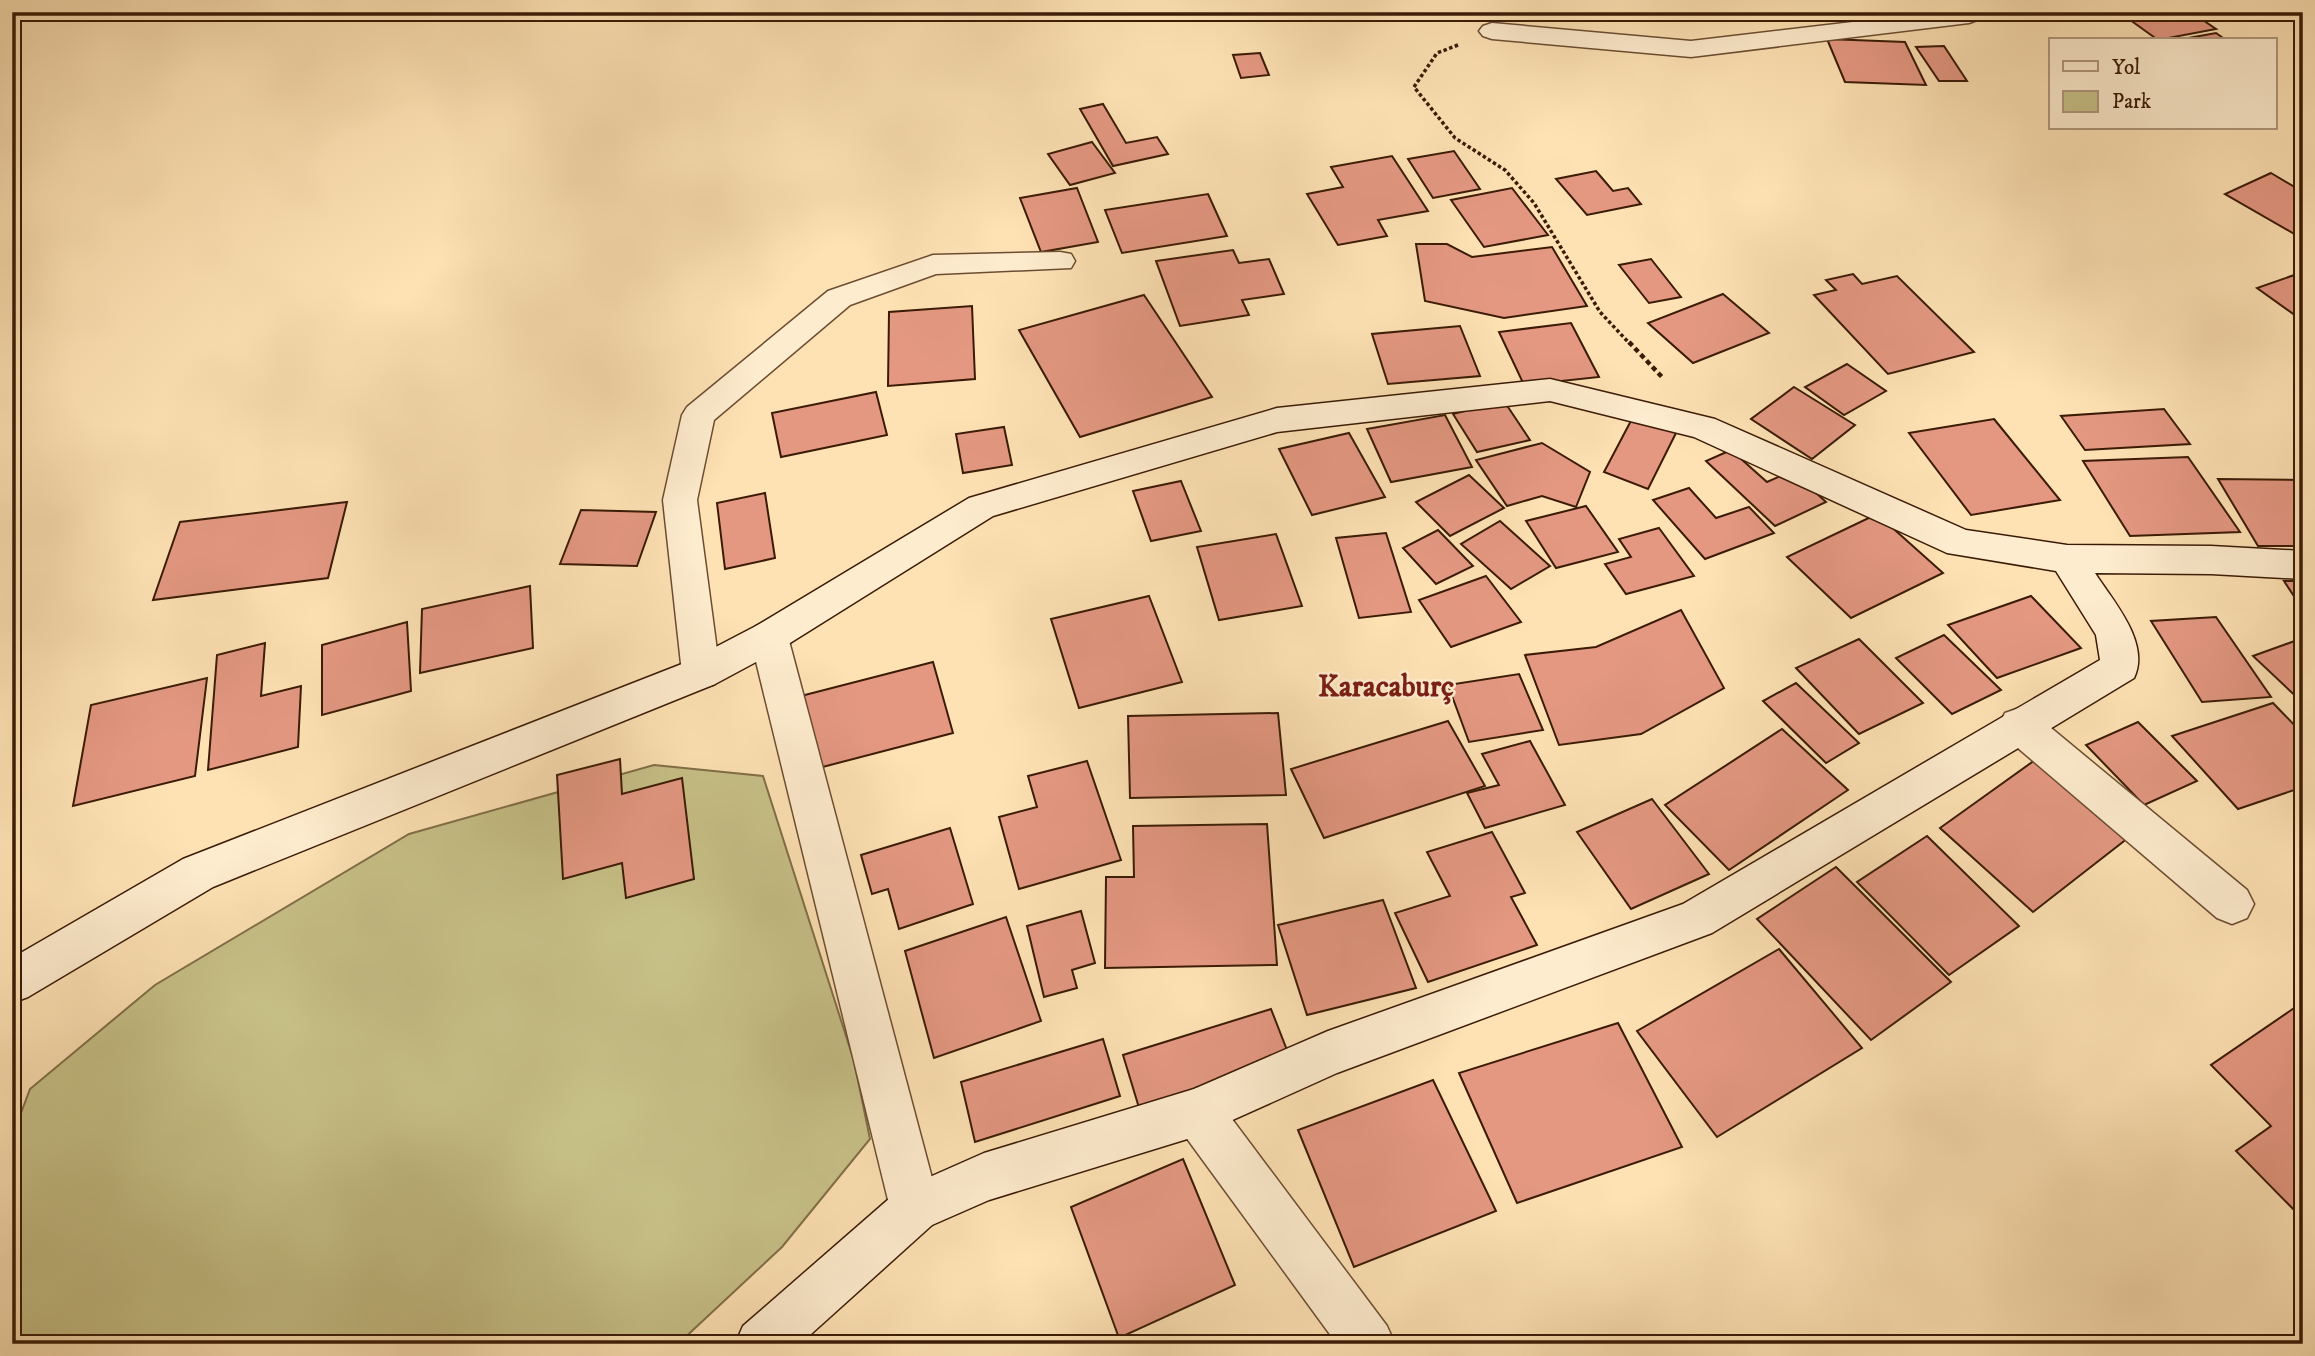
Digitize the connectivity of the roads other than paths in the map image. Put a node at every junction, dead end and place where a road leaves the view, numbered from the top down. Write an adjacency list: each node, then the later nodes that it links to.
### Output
1 (1976, 12): 2 (street)
2 (1492, 31)
3 (1060, 261): 7 (street)
4 (2067, 559): 5 (street); 6 (street); 8 (street)
5 (2303, 565)
6 (769, 636): 7 (street); 12 (street)
7 (701, 673): 10 (street)
8 (2020, 725): 9 (street); 11 (street)
9 (2232, 904)
10 (12, 982)
11 (1197, 1112): 12 (street); 14 (street)
12 (915, 1208): 13 (street)
13 (761, 1344)
14 (1369, 1344)

